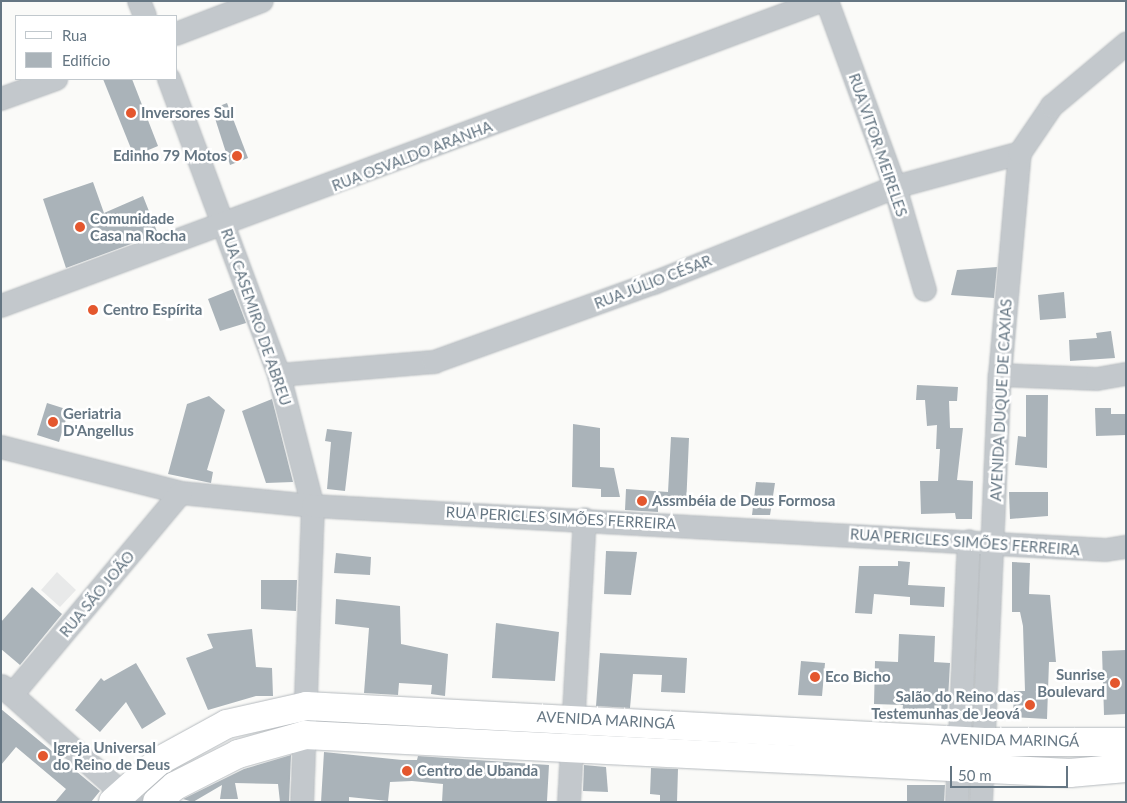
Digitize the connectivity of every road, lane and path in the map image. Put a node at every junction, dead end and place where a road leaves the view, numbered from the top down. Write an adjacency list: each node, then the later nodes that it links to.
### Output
1 (139, 1): 5 (street)
2 (262, 1): 6 (street)
3 (821, 1): 13 (street, RUA OSVALDO ARANHA)
4 (827, 1): 12 (street, RUA VITOR MEIRELES)
5 (145, 15)
6 (178, 33)
7 (1124, 49): 11 (street, AVENIDA DUQUE DE CAXIAS)
8 (53, 80): 10 (street)
9 (169, 80): 13 (street, RUA CASEMIRO DE ABREU)
10 (1, 99)
11 (1020, 153): 12 (street, RUA JÚLIO CÉSAR); 18 (street, AVENIDA DUQUE DE CAXIAS)
12 (895, 187): 14 (street, RUA VITOR MEIRELES); 17 (street, RUA JÚLIO CÉSAR)
13 (224, 226): 15 (street, RUA OSVALDO ARANHA); 17 (street, RUA CASEMIRO DE ABREU)
14 (925, 290)
15 (1, 306)
16 (1126, 374): 18 (street)
17 (279, 375): 21 (street, RUA CASEMIRO DE ABREU)
18 (1000, 375): 24 (street, AVENIDA DUQUE DE CAXIAS)
19 (1, 448): 20 (street, RUA PERICLES SIMÕES FERREIRA)
20 (181, 493): 21 (street, RUA PERICLES SIMÕES FERREIRA); 26 (street, RUA SÃO JOÃO)
21 (313, 506): 22 (street, RUA PERICLES SIMÕES FERREIRA); 27 (street, RUA CASEMIRO DE ABREU)
22 (585, 519): 23 (street, RUA PERICLES SIMÕES FERREIRA); 28 (street)
23 (969, 541): 24 (street, RUA PERICLES SIMÕES FERREIRA); 32 (street, AVENIDA DUQUE DE CAXIAS)
24 (996, 543): 25 (street, RUA PERICLES SIMÕES FERREIRA); 32 (street, AVENIDA DUQUE DE CAXIAS)
25 (1126, 546)
26 (7, 690): 34 (street)
27 (306, 706): 28 (main road, AVENIDA MARINGÁ); 29 (street, RUA CASEMIRO DE ABREU); 34 (main road, AVENIDA MARINGÁ)
28 (572, 718): 31 (street); 32 (main road, AVENIDA MARINGÁ)
29 (305, 735): 31 (main road, AVENIDA MARINGÁ); 35 (main road, AVENIDA MARINGÁ); 36 (street, RUA CASEMIRO DE ABREU)
30 (1126, 742): 32 (main road, AVENIDA MARINGÁ)
31 (570, 751): 32 (main road, AVENIDA MARINGÁ); 37 (street)
32 (972, 753): 33 (main road, AVENIDA MARINGÁ); 38 (street, AVENIDA DUQUE DE CAXIAS); 39 (street, AVENIDA DUQUE DE CAXIAS)
33 (1126, 768)
34 (122, 799)
35 (156, 802)
36 (302, 802)
37 (569, 802)
38 (957, 802)
39 (981, 802)

